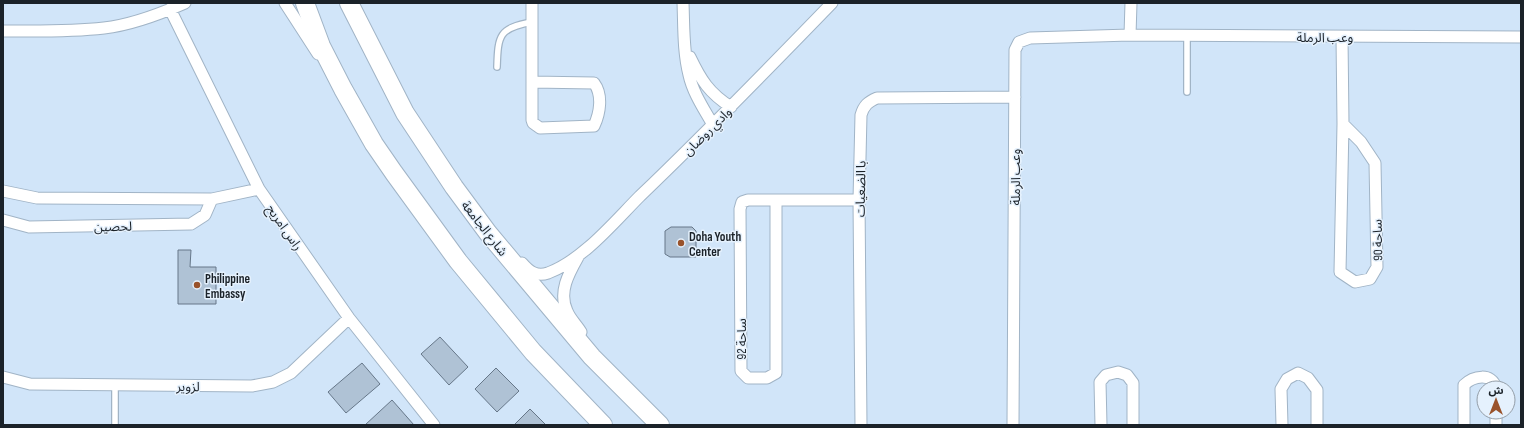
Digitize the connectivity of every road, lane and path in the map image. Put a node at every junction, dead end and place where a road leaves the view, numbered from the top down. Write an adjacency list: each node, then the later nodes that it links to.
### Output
1 (185, 3): 9 (street)
2 (285, 3): 18 (street)
3 (305, 3): 18 (main road)
4 (349, 3): 31 (main road, شارع الجامعة)
5 (532, 3): 10 (street)
6 (683, 3): 16 (street)
7 (832, 3): 22 (street, وادي روضان)
8 (1131, 3): 12 (street)
9 (170, 10): 11 (street); 25 (street, راس امريح)
10 (532, 22): 17 (lane); 19 (street)
11 (3, 31)
12 (1130, 36): 13 (street, وعب الرملة); 21 (street, وعب الرملة)
13 (1187, 36): 14 (street, وعب الرملة); 20 (lane)
14 (1342, 37): 15 (street, وعب الرملة); 23 (street, ساحة 90)
15 (1521, 37)
16 (684, 46): 22 (street); 24 (street)
17 (497, 67)
18 (335, 74): 40 (main road)
19 (532, 82): 19 (street)
20 (1188, 92)
21 (1015, 97): 28 (street, با الضعيات); 43 (street, وعب الرملة)
22 (731, 108): 24 (street, وادي روضان)
23 (1343, 124): 23 (street, ساحة 90)
24 (713, 125): 32 (street, وادي روضان)
25 (259, 189): 27 (street, لحصين); 33 (street, راس امريح)
26 (3, 191): 27 (street, لحصين)
27 (212, 199): 30 (street, لحصين)
28 (859, 200): 29 (street, ساحة 92); 42 (street, با الضعيات)
29 (776, 201): 29 (street, ساحة 92)
30 (3, 220)
31 (488, 233): 32 (street, وادي روضان); 34 (main road, شارع الجامعة)
32 (578, 257): 34 (street, وادي روضان)
33 (349, 318): 37 (street, لزوير); 39 (street, راس امريح)
34 (592, 357): 41 (main road, شارع الجامعة)
35 (3, 377): 37 (street, لزوير)
36 (1490, 380): 48 (street)
37 (115, 385): 38 (lane)
38 (114, 425)
39 (434, 425)
40 (603, 425)
41 (660, 425)
42 (861, 425)
43 (1013, 425)
44 (1101, 425): 45 (street)
45 (1133, 425)
46 (1282, 425): 47 (street)
47 (1317, 425)
48 (1464, 425)

